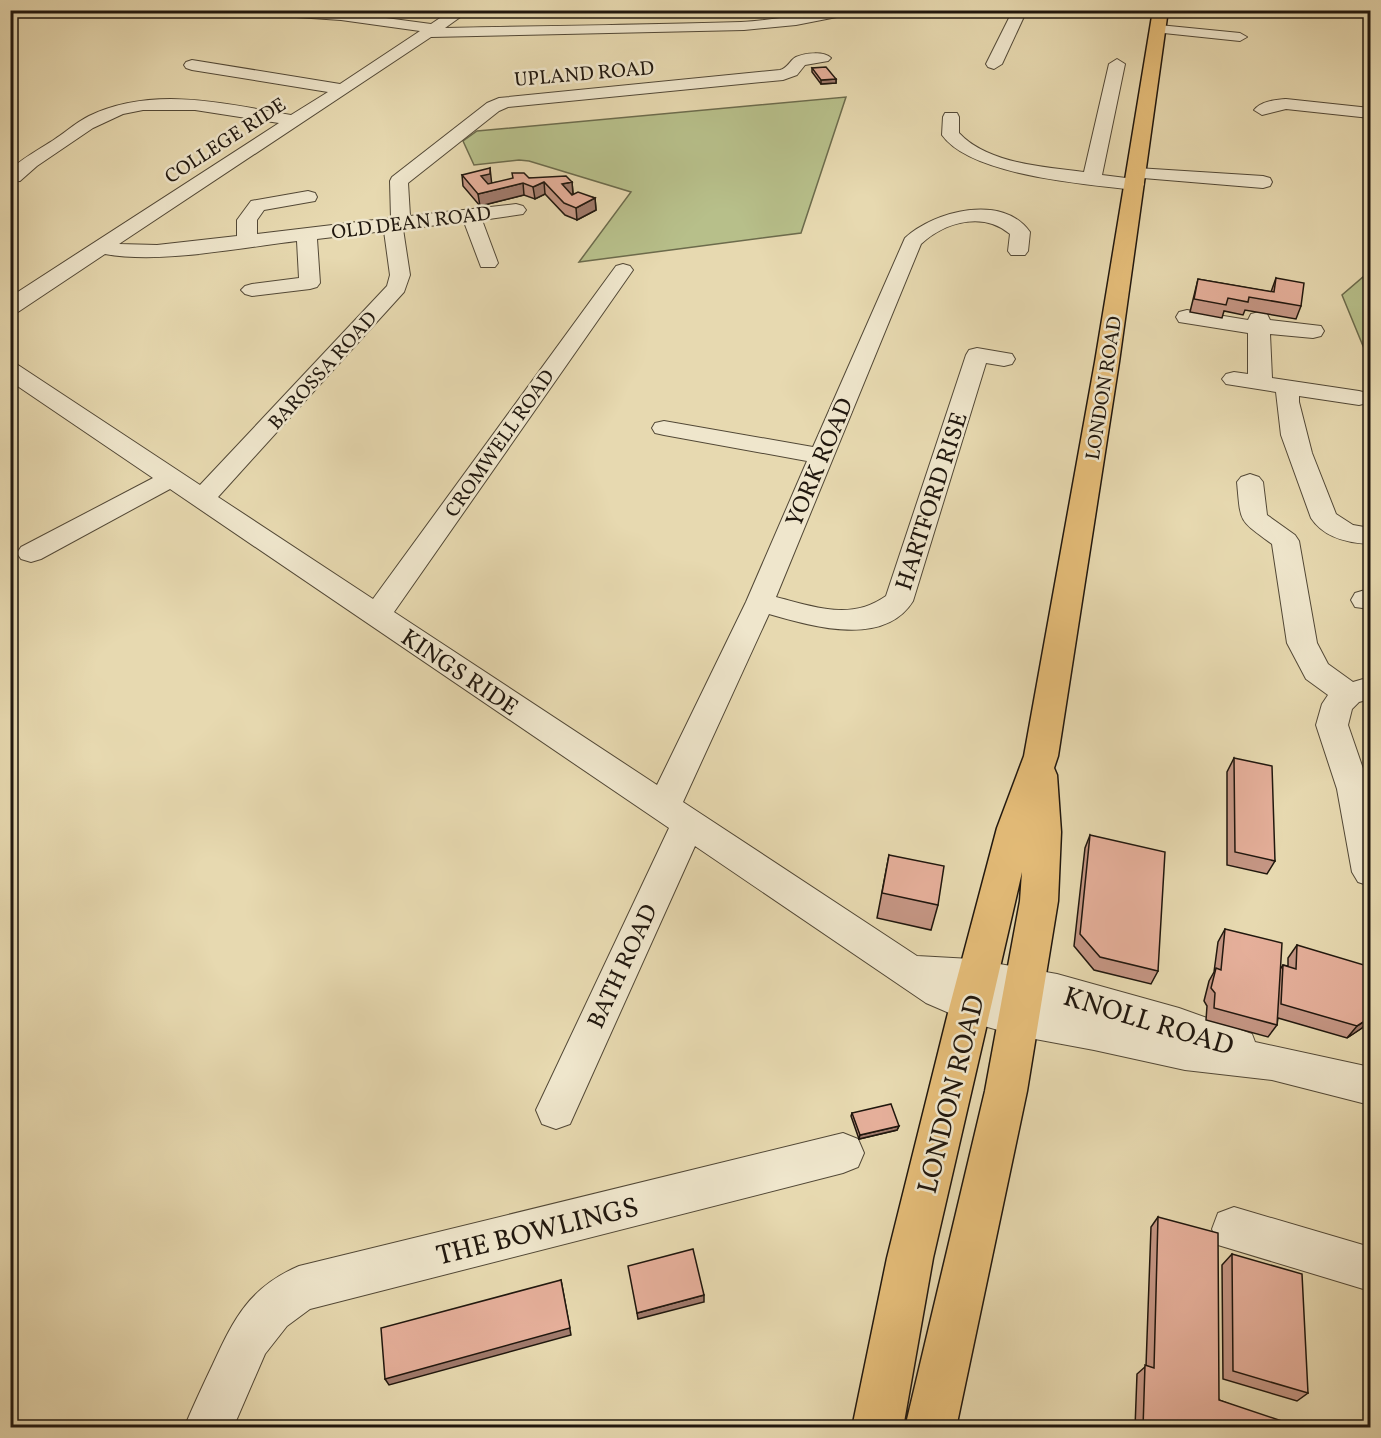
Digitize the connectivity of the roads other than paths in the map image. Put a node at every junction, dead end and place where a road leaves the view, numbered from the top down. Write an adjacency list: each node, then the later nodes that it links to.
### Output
1 (463, 10): 6 (street, COLLEGE RIDE)
2 (852, 10): 6 (street)
3 (1020, 10): 9 (street)
4 (267, 11): 6 (street)
5 (1160, 20): 7 (street); 19 (main road, LONDON ROAD)
6 (432, 31): 12 (street, COLLEGE RIDE)
7 (1240, 37)
8 (823, 58): 24 (street, UPLAND ROAD)
9 (994, 64)
10 (1117, 64): 18 (street)
11 (192, 65): 12 (street)
12 (342, 89): 16 (street, COLLEGE RIDE)
13 (1262, 110): 14 (street)
14 (1371, 113)
15 (951, 117): 18 (street)
16 (296, 121): 17 (street); 27 (street, COLLEGE RIDE)
17 (14, 177)
18 (1092, 179): 19 (street)
19 (1136, 179): 20 (street); 52 (main road, LONDON ROAD)
20 (1263, 182)
21 (308, 197): 26 (street, OLD DEAN ROAD)
22 (516, 210): 23 (street, OLD DEAN ROAD)
23 (471, 215): 24 (street, OLD DEAN ROAD); 29 (street)
24 (397, 224): 25 (street, OLD DEAN ROAD); 46 (street, BAROSSA ROAD)
25 (307, 234): 26 (street, OLD DEAN ROAD); 31 (street, OLD DEAN ROAD)
26 (248, 240): 27 (street, OLD DEAN ROAD)
27 (101, 247): 32 (street, COLLEGE RIDE)
28 (1018, 251): 43 (street, YORK ROAD)
29 (488, 263)
30 (623, 270): 50 (street, CROMWELL ROAD)
31 (252, 290)
32 (10, 307)
33 (1187, 317): 34 (street)
34 (1260, 324): 35 (street); 39 (street)
35 (1313, 331)
36 (1004, 359): 49 (street, HARTFORD RISE)
37 (10, 370): 44 (street, KINGS RIDE)
38 (1234, 379): 39 (street)
39 (1260, 382): 40 (street)
40 (1288, 388): 41 (street); 47 (street)
41 (1359, 398)
42 (664, 428): 43 (street)
43 (821, 456): 49 (street, YORK ROAD)
44 (172, 478): 46 (street, KINGS RIDE); 48 (street)
45 (1250, 482): 51 (street)
46 (201, 499): 50 (street, KINGS RIDE)
47 (1371, 536)
48 (31, 553)
49 (760, 602): 53 (street, YORK ROAD)
50 (376, 616): 53 (street, KINGS RIDE)
51 (1359, 691): 54 (street)
52 (1039, 764): 55 (main road, LONDON ROAD); 56 (main road, LONDON ROAD)
53 (676, 814): 55 (street, KINGS RIDE); 58 (street, BATH ROAD)
54 (1371, 872)
55 (974, 990): 56 (street, KNOLL ROAD); 63 (main road, LONDON ROAD)
56 (1022, 1001): 57 (street, KNOLL ROAD); 64 (main road, LONDON ROAD)
57 (1371, 1086)
58 (556, 1110)
59 (843, 1153): 62 (street, THE BOWLINGS)
60 (1234, 1229): 61 (street)
61 (1371, 1269)
62 (208, 1428)
63 (877, 1428)
64 (930, 1428)

